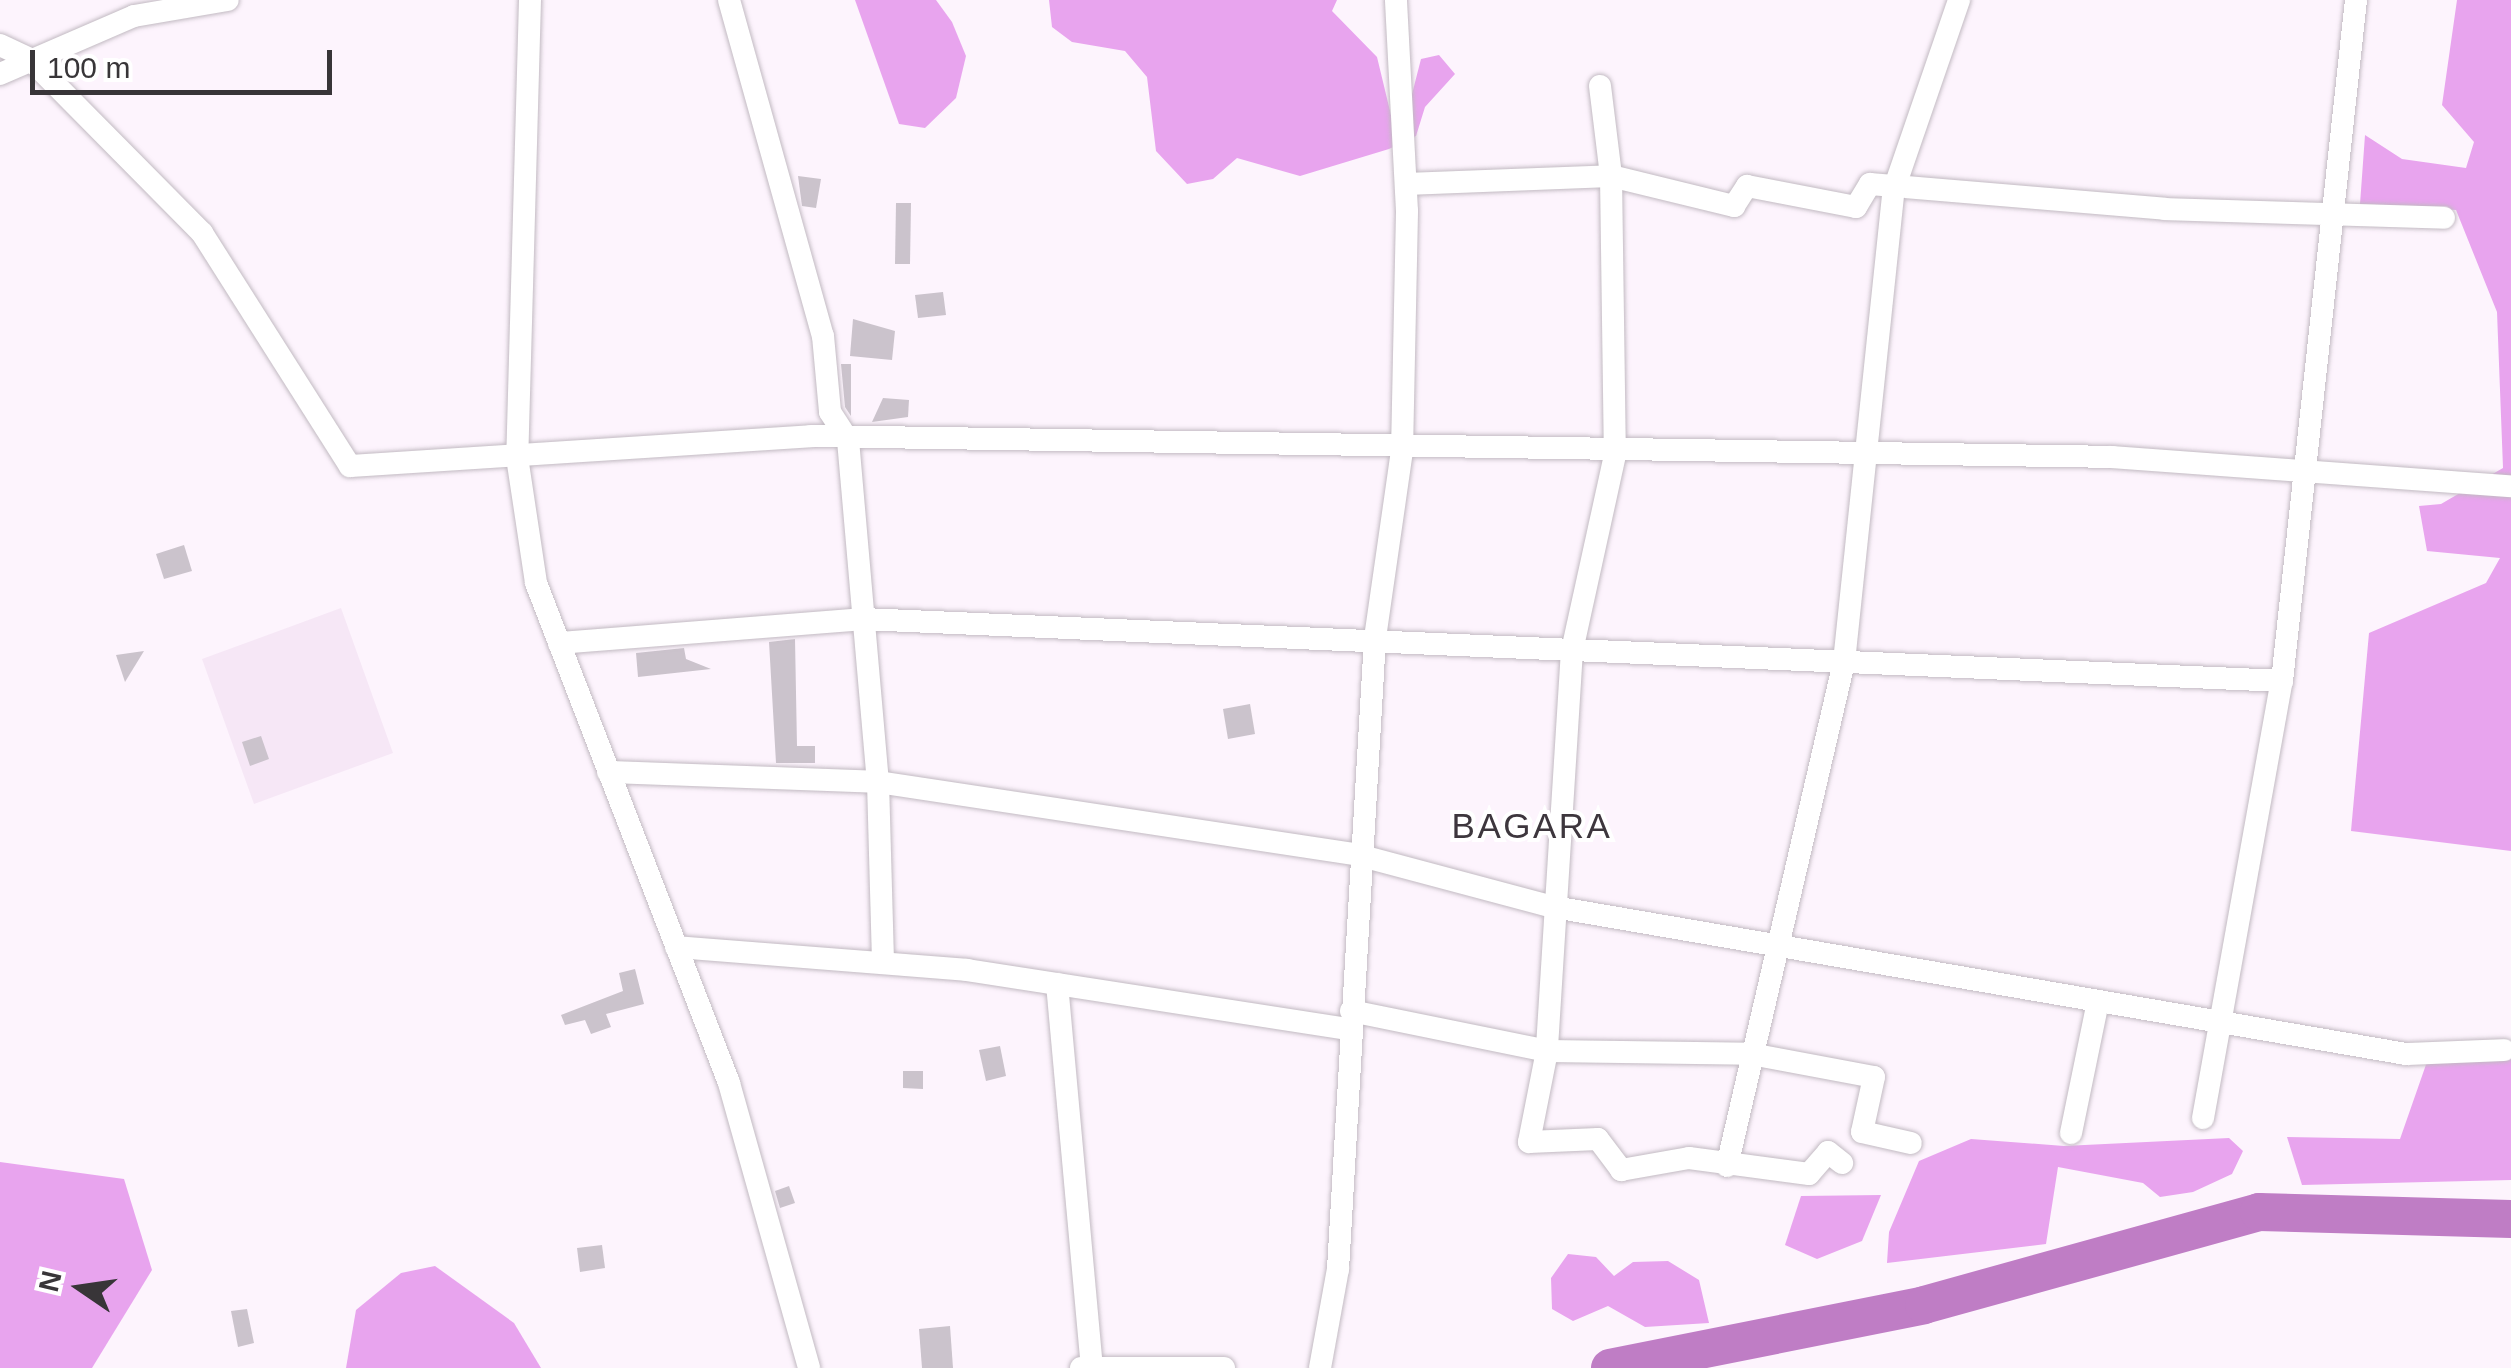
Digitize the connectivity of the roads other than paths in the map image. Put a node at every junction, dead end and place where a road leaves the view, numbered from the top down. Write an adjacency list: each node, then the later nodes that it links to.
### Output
1 (228, 0): 8 (street)
2 (530, 0): 19 (street)
3 (728, 0): 16 (street)
4 (1396, 0): 12 (street)
5 (1960, 0): 13 (street)
6 (2356, 0): 14 (street)
7 (0, 45): 8 (street)
8 (30, 59): 9 (street); 19 (street)
9 (0, 74)
10 (1600, 86): 11 (street)
11 (1610, 176): 12 (street); 13 (street); 18 (street)
12 (1406, 184): 17 (street)
13 (1894, 189): 14 (street); 20 (street)
14 (2334, 216): 15 (street); 21 (street)
15 (2444, 218)
16 (848, 440): 17 (street); 19 (street); 23 (street)
17 (1402, 451): 18 (street); 24 (street)
18 (1615, 455): 20 (street); 26 (street)
19 (517, 456): 25 (street)
20 (1870, 456): 21 (street); 27 (street)
21 (2308, 472): 22 (street); 28 (street)
22 (2511, 486)
23 (863, 619): 24 (street); 25 (street); 30 (street)
24 (1375, 638): 26 (street); 31 (street)
25 (559, 643): 29 (street)
26 (1572, 650): 27 (street); 32 (street)
27 (1844, 662): 28 (street); 33 (street)
28 (2282, 681): 39 (street)
29 (608, 772): 30 (street); 34 (street)
30 (878, 782): 31 (street); 35 (street)
31 (1358, 854): 32 (street); 38 (street)
32 (1554, 906): 33 (street); 41 (street)
33 (1786, 941): 37 (street); 42 (street)
34 (676, 948): 35 (street); 49 (street)
35 (883, 963): 36 (street)
36 (1057, 984): 38 (street); 48 (street)
37 (2098, 1002): 39 (street); 44 (street)
38 (1350, 1020): 41 (street); 51 (street)
39 (2220, 1022): 40 (street); 43 (street)
40 (2504, 1050)
41 (1548, 1052): 42 (street); 47 (street)
42 (1751, 1054): 45 (street); 47 (street)
43 (2203, 1118)
44 (2071, 1133)
45 (1911, 1143)
46 (1842, 1162): 47 (street)
47 (1726, 1166)
48 (1088, 1367): 50 (street)
49 (809, 1368)
50 (1224, 1368)
51 (1320, 1368)

